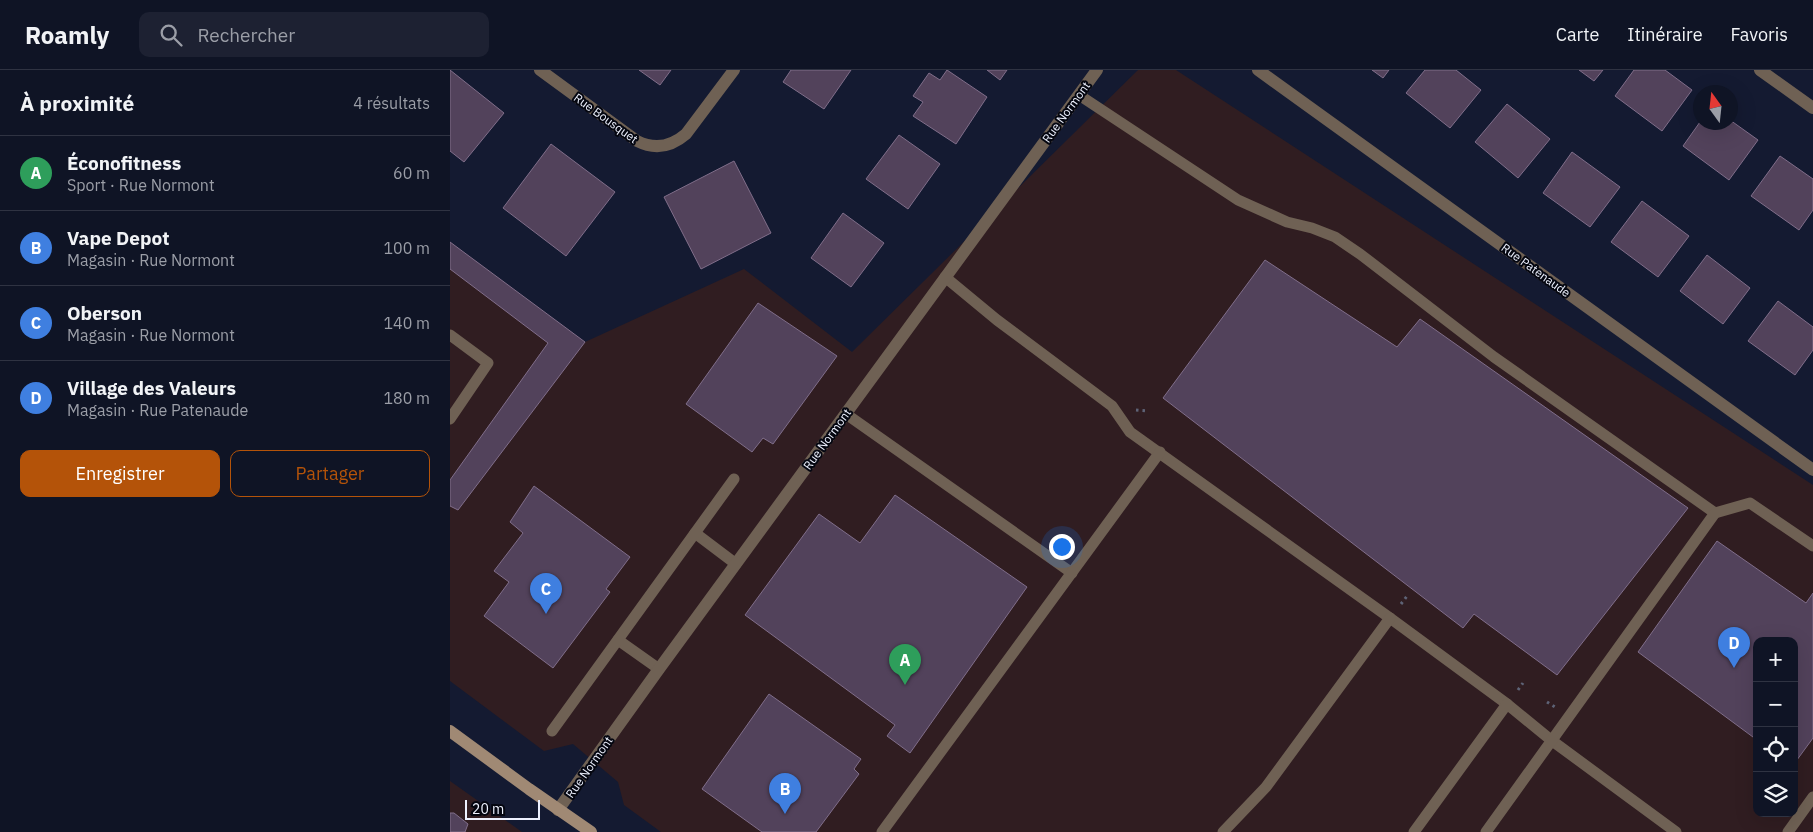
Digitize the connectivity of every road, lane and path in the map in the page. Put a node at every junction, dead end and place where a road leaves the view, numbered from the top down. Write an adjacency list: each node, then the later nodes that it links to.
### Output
1 (540, 70): 2 (street, Rue Bousquet)
2 (734, 70)
3 (1097, 70): 6 (street, Rue Normont)
4 (1258, 70): 13 (street, Rue Patenaude)
5 (1760, 70): 7 (street)
6 (1079, 95): 8 (street, Rue Normont); 15 (lane)
7 (1813, 108)
8 (946, 277): 10 (street, Rue Normont); 12 (lane)
9 (450, 335): 11 (lane)
10 (846, 414): 18 (street, Rue Normont); 19 (lane)
11 (450, 419)
12 (1160, 452): 19 (lane); 20 (lane)
13 (1813, 470)
14 (734, 479): 16 (lane)
15 (1715, 513): 17 (lane); 26 (lane)
16 (695, 533): 18 (lane); 21 (lane)
17 (1813, 546)
18 (736, 564): 22 (street, Rue Normont)
19 (1072, 573): 30 (lane)
20 (1390, 618): 23 (lane); 31 (lane)
21 (618, 640): 22 (lane); 25 (lane)
22 (659, 669): 28 (street, Rue Normont)
23 (1507, 704): 26 (lane); 32 (lane)
24 (450, 731): 28 (main road)
25 (552, 731)
26 (1552, 740): 33 (lane); 34 (lane)
27 (1813, 797): 35 (lane)
28 (558, 810): 29 (main road)
29 (591, 832)
30 (882, 832)
31 (1223, 832)
32 (1414, 832)
33 (1486, 832)
34 (1676, 832)
35 (1788, 832)

